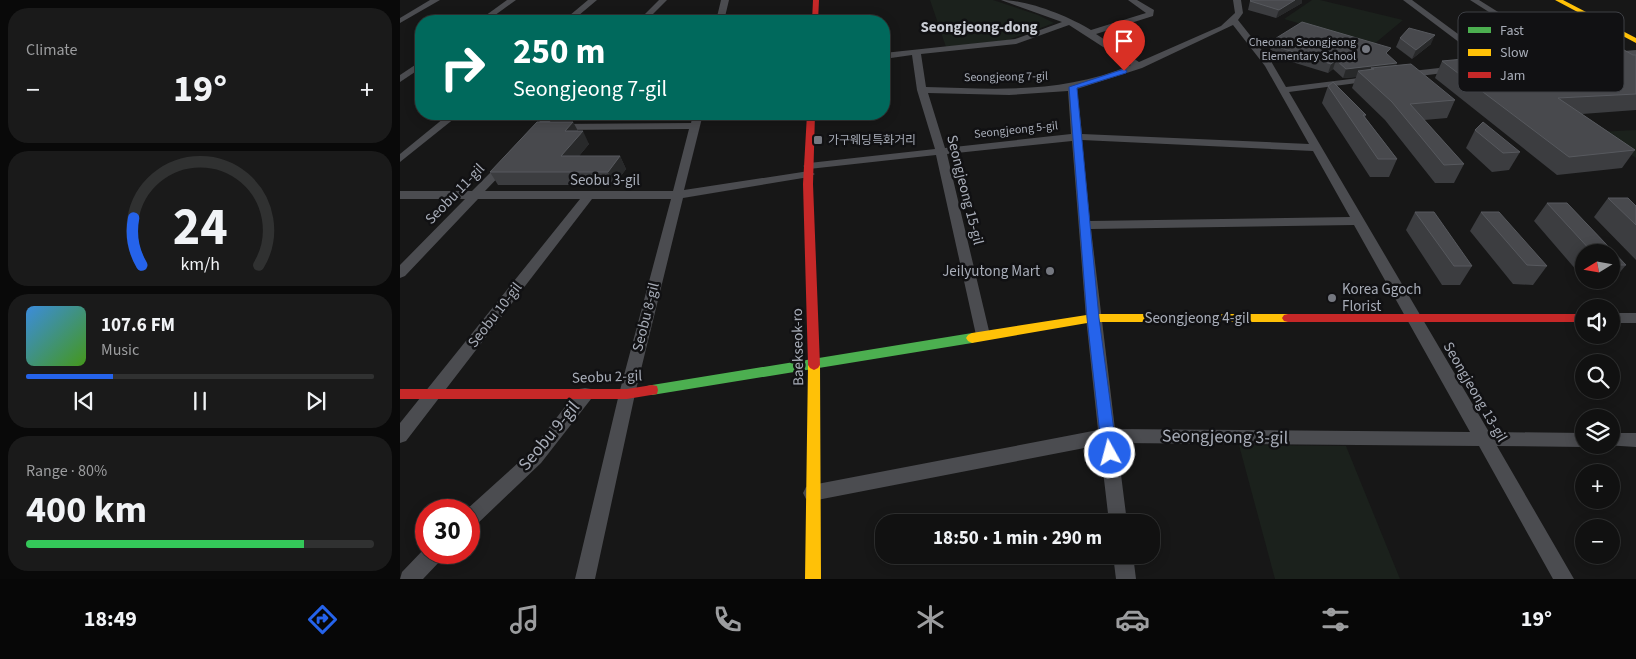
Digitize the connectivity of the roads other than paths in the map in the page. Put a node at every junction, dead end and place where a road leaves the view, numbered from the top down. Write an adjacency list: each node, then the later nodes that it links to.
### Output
1 (436, 0): 21 (street)
2 (512, 0): 15 (street)
3 (593, 0): 16 (street)
4 (663, 0): 17 (street)
5 (725, 0): 18 (street)
6 (816, 0): 19 (street)
7 (1005, 0): 22 (street)
8 (1132, 0): 23 (street)
9 (1237, 0): 20 (street)
10 (1407, 0): 24 (street)
11 (1474, 0): 13 (street)
12 (1558, 0): 14 (street)
13 (1495, 12)
14 (1581, 12)
15 (491, 15)
16 (574, 15)
17 (648, 15)
18 (721, 15)
19 (815, 15)
20 (1234, 21): 29 (street, Seongjeong 7-gil); 36 (street, Seongjeong 13-gil)
21 (400, 22)
22 (1068, 22): 23 (street); 27 (street)
23 (1090, 33): 29 (street)
24 (1458, 35)
25 (1624, 35): 26 (street)
26 (1636, 41)
27 (916, 53): 28 (street); 35 (street, Seongjeong 15-gil)
28 (890, 55)
29 (1139, 66): 34 (street, Seongjeong 7-gil)
30 (415, 67): 33 (street)
31 (1458, 69): 36 (street)
32 (415, 74): 33 (street)
33 (402, 75)
34 (1072, 87): 35 (street, Seongjeong 7-gil); 42 (street)
35 (922, 90): 45 (street, Seongjeong 15-gil)
36 (1284, 90): 44 (street, Seongjeong 13-gil)
37 (448, 120): 47 (street)
38 (546, 120): 41 (street)
39 (696, 120): 41 (street); 52 (street, Seobu 8-gil)
40 (811, 120): 48 (street, Baekseok-ro)
41 (539, 127): 43 (street)
42 (1076, 138): 44 (street, Seongjeong 5-gil); 45 (street, Seongjeong 5-gil); 54 (street)
43 (527, 141)
44 (1316, 148): 53 (street, Seongjeong 13-gil)
45 (941, 152): 48 (street, Seongjeong 5-gil); 61 (street, Seongjeong 15-gil)
46 (514, 154): 50 (street, Seobu 11-gil)
47 (400, 159)
48 (809, 170): 52 (street, Seobu 3-gil); 62 (street, Baekseok-ro)
49 (400, 195): 50 (street, Seobu 3-gil)
50 (476, 195): 51 (street, Seobu 3-gil); 55 (street, Seobu 11-gil)
51 (589, 195): 52 (street, Seobu 3-gil); 63 (street, Seobu 10-gil)
52 (676, 195): 66 (street, Seobu 8-gil)
53 (1358, 221): 54 (street); 57 (street, Seongjeong 13-gil)
54 (1084, 225): 56 (street)
55 (400, 273)
56 (1093, 318): 57 (street, Seongjeong 4-gil); 61 (street, Seongjeong 4-gil); 68 (street)
57 (1414, 318): 58 (street, Seongjeong 4-gil); 69 (street, Seongjeong 13-gil)
58 (1575, 318)
59 (1620, 318): 60 (street)
60 (1636, 318)
61 (983, 335): 62 (street, Seongjeong 4-gil)
62 (814, 364): 66 (street, Seobu 2-gil); 73 (street, Baekseok-ro)
63 (433, 393): 64 (street, Seobu 2-gil); 65 (street, Seobu 2-gil); 67 (street, Seobu 10-gil)
64 (400, 394)
65 (585, 394): 66 (street, Seobu 2-gil); 74 (street, Seobu 9-gil)
66 (627, 394): 79 (street, Seobu 8-gil)
67 (400, 436)
68 (1107, 436): 69 (street, Seongjeong 3-gil); 73 (street, Seongjeong 3-gil); 75 (street)
69 (1484, 440): 70 (street, Seongjeong 3-gil); 82 (street, Seongjeong 13-gil)
70 (1575, 440)
71 (1620, 440): 72 (street)
72 (1636, 440)
73 (812, 493): 80 (street, Baekseok-ro)
74 (480, 509)
75 (1117, 514)
76 (423, 564): 78 (street)
77 (1124, 564): 81 (street)
78 (409, 579)
79 (585, 579)
80 (813, 579)
81 (1126, 579)
82 (1564, 579)

